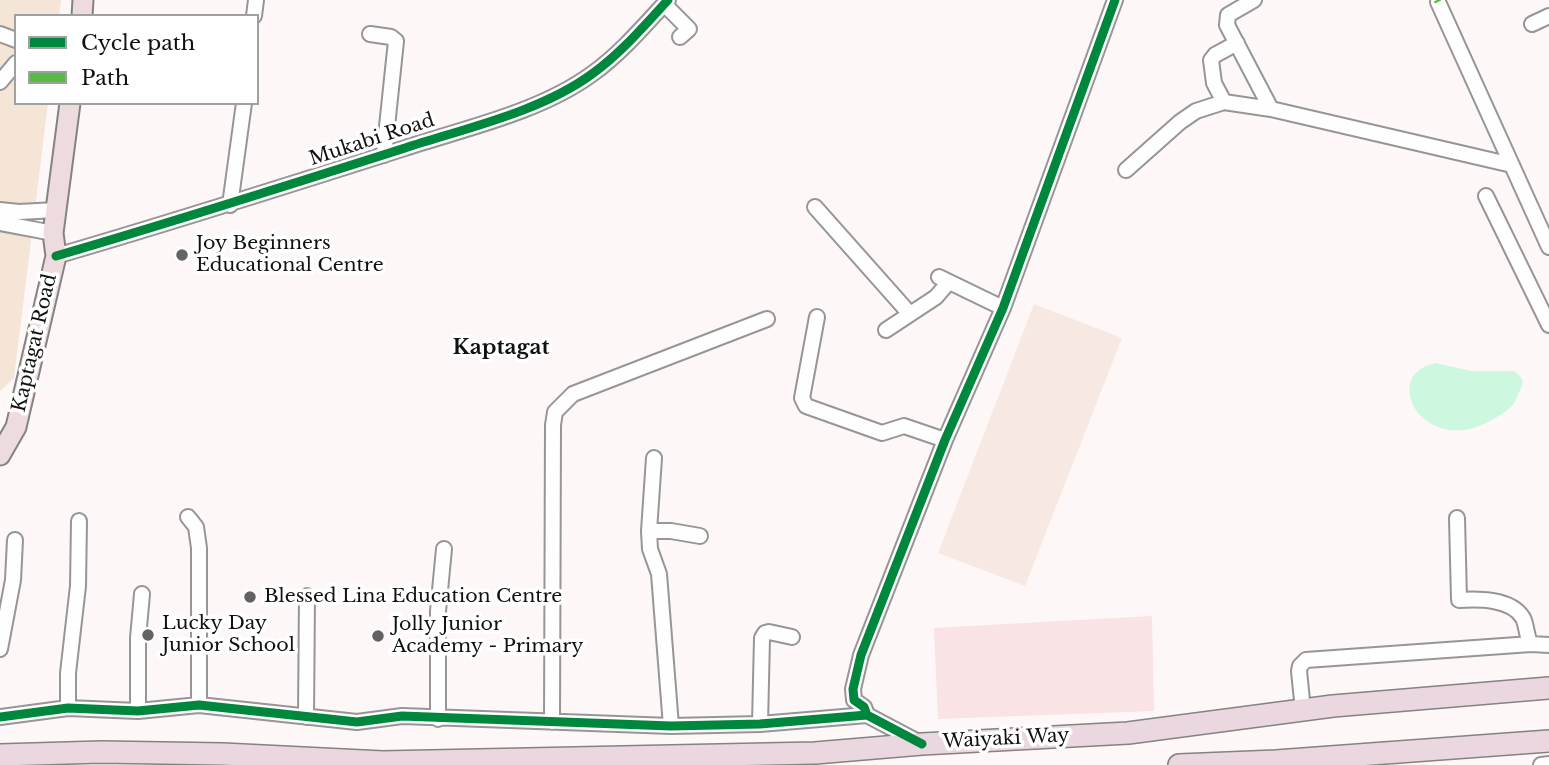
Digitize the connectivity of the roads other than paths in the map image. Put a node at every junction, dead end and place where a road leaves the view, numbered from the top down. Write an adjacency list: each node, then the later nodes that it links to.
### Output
1 (1115, 0): 28 (street)
2 (1254, 0): 9 (street)
3 (666, 2): 8 (street); 16 (street, Mukabi Road)
4 (1438, 2): 17 (street)
5 (1549, 16): 6 (street)
6 (1532, 24)
7 (370, 34): 16 (street)
8 (680, 37)
9 (1237, 43): 12 (street); 15 (street)
10 (14, 66): 11 (street)
11 (0, 82)
12 (1224, 102): 15 (street); 18 (street)
13 (70, 105): 23 (main road, Kaptagat Road)
14 (244, 105): 20 (street)
15 (1271, 109): 17 (street)
16 (384, 155): 20 (street, Mukabi Road)
17 (1511, 165): 26 (street)
18 (1126, 170)
19 (1486, 195): 32 (street)
20 (230, 205): 27 (street, Mukabi Road)
21 (815, 207): 29 (street)
22 (0, 210): 23 (street)
23 (56, 210): 25 (main road, Kaptagat Road)
24 (0, 223): 25 (street)
25 (53, 233): 27 (main road, Kaptagat Road)
26 (1549, 247)
27 (56, 256): 35 (main road, Kaptagat Road)
28 (1003, 308): 29 (street); 34 (street)
29 (910, 314): 33 (street)
30 (817, 317): 34 (street)
31 (767, 319): 59 (street)
32 (1549, 325)
33 (886, 330)
34 (945, 440): 55 (street)
35 (0, 455)
36 (654, 458): 40 (street)
37 (188, 517): 51 (street)
38 (1457, 518): 47 (street)
39 (79, 522): 52 (street)
40 (649, 531): 41 (street); 61 (street)
41 (700, 536)
42 (15, 540): 49 (street)
43 (444, 549): 58 (street)
44 (142, 594): 53 (street)
45 (307, 596): 57 (street)
46 (792, 637): 60 (street)
47 (1531, 644): 48 (street); 54 (street)
48 (1549, 645)
49 (0, 649)
50 (1549, 688): 54 (highway, Waiyaki Way)
51 (199, 705): 53 (street); 57 (street)
52 (68, 708): 53 (street); 56 (street)
53 (138, 710)
54 (1303, 710): 63 (highway, Waiyaki Way)
55 (867, 715): 60 (street); 63 (street)
56 (0, 717)
57 (306, 717): 58 (street)
58 (438, 719): 59 (street)
59 (552, 722): 61 (street)
60 (760, 724): 61 (street)
61 (671, 726)
62 (1549, 741): 66 (highway)
63 (922, 744): 65 (highway, Waiyaki Way)
64 (0, 755): 65 (highway, Waiyaki Way)
65 (100, 758)
66 (1277, 763): 68 (highway)
67 (1549, 764): 69 (street)
68 (1179, 765)
69 (1541, 765)

